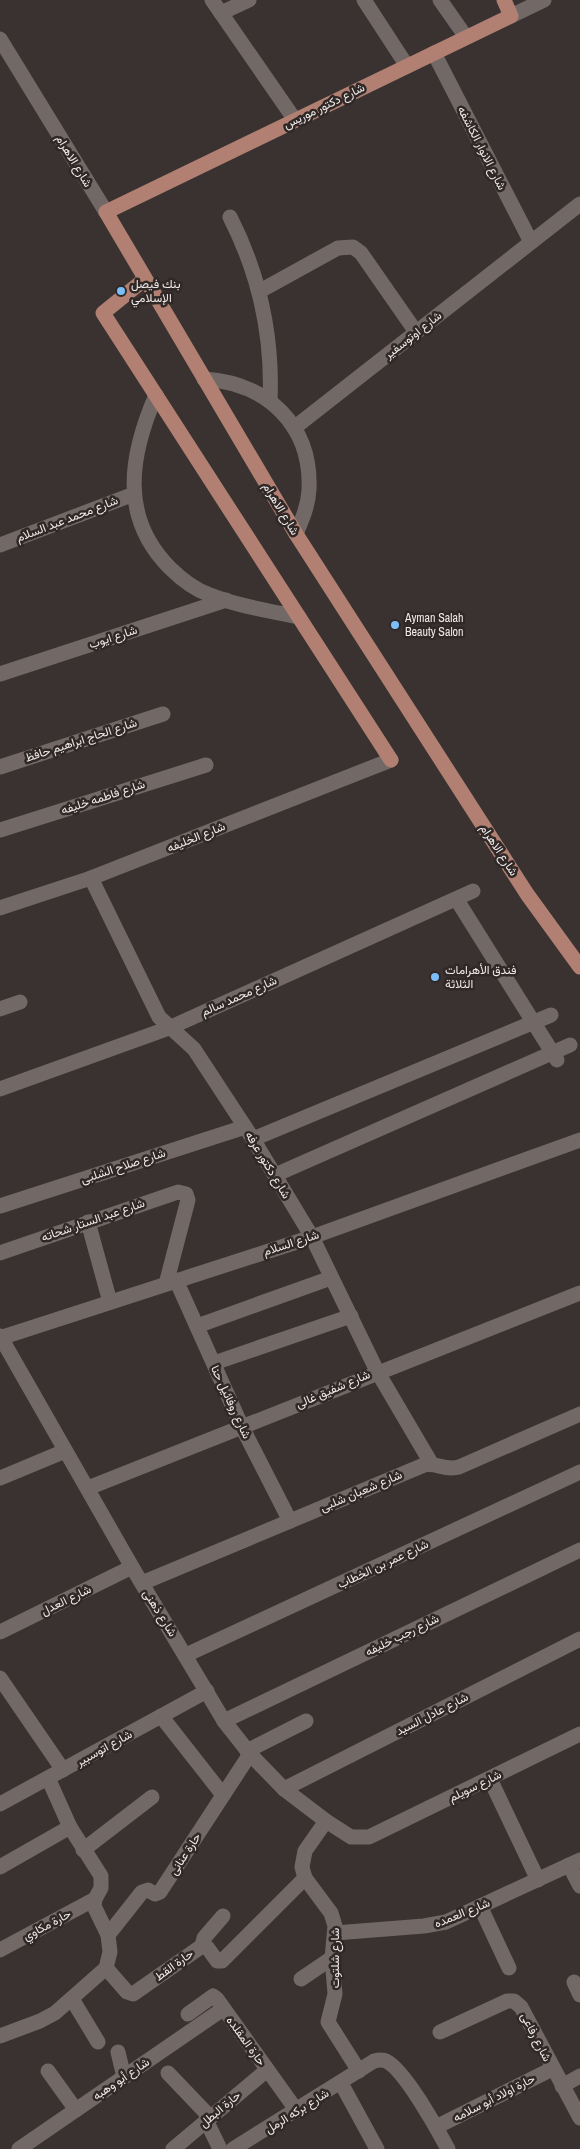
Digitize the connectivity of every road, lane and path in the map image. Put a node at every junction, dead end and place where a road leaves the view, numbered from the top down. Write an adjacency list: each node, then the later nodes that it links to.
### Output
1 (212, 0): 7 (street)
2 (249, 0): 7 (street)
3 (364, 0): 12 (street)
4 (440, 0): 9 (street)
5 (504, 0): 8 (main road)
6 (544, 0): 8 (street, شارع دكتور موريس)
7 (221, 13): 13 (street)
8 (511, 16): 9 (main road, شارع دكتور موريس)
9 (466, 37): 11 (main road, شارع دكتور موريس)
10 (0, 40): 15 (street, شارع الاهرام)
11 (434, 53): 12 (main road, شارع دكتور موريس); 17 (street, شارع الانوار الكاشفه)
12 (407, 66): 13 (main road, شارع دكتور موريس)
13 (295, 120): 15 (main road, شارع دكتور موريس)
14 (580, 204): 17 (street, شارع اوتوسفير)
15 (106, 212): 18 (main road, شارع الاهرام)
16 (230, 217): 19 (street)
17 (531, 242): 20 (street, شارع اوتوسفير)
18 (146, 279): 21 (main road, شارع الاهرام); 22 (main road)
19 (260, 291): 20 (street); 23 (street)
20 (416, 332): 24 (street, شارع اوتوسفير)
21 (204, 379): 23 (street); 26 (main road, شارع الاهرام)
22 (156, 395): 25 (street); 29 (main road)
23 (270, 401): 24 (street)
24 (294, 428): 26 (street)
25 (134, 494): 27 (street, شارع محمد عبد السلام); 28 (street)
26 (296, 534): 40 (main road, شارع الاهرام)
27 (0, 545)
28 (226, 600): 29 (street); 30 (street, شارع ايوب)
29 (299, 617): 32 (main road)
30 (0, 674)
31 (162, 714): 34 (street, شارع الحاج ابراهيم حافظ)
32 (391, 760): 36 (street, شارع الخليفه)
33 (206, 764): 35 (street, شارع فاطمه خليفه)
34 (0, 767)
35 (0, 830)
36 (91, 878): 39 (street, شارع الخليفه); 45 (street, شارع دكتور عرفه)
37 (473, 891): 38 (street, شارع محمد سالم)
38 (457, 900): 44 (street); 45 (street, شارع محمد سالم)
39 (0, 908)
40 (580, 967)
41 (20, 1002): 42 (street)
42 (0, 1008)
43 (551, 1014): 44 (street, شارع صلاح الشلبى)
44 (535, 1022): 47 (street); 49 (street, شارع صلاح الشلبى)
45 (169, 1028): 48 (street, شارع محمد سالم); 49 (street, شارع دكتور عرفه)
46 (570, 1045): 47 (street)
47 (555, 1056): 51 (street)
48 (0, 1089)
49 (249, 1133): 51 (street, شارع دكتور عرفه); 52 (street, شارع صلاح الشلبى)
50 (580, 1140): 54 (street, شارع السلام)
51 (275, 1175): 54 (street, شارع دكتور عرفه)
52 (0, 1206)
53 (88, 1222): 55 (street, شارع عبد الستار شحاته); 57 (street, شارع عبد الستار شحاته); 59 (street)
54 (312, 1237): 56 (street, شارع دكتور عرفه); 57 (street, شارع السلام)
55 (0, 1253)
56 (331, 1278): 60 (street, شارع دكتور عرفه); 61 (street)
57 (171, 1282): 59 (street, شارع السلام); 61 (street, شارع روفائيل حنا)
58 (580, 1293): 64 (street, شارع شفيق غالى)
59 (110, 1302): 62 (street, شارع السلام)
60 (351, 1316): 63 (street); 64 (street, شارع دكتور عرفه)
61 (197, 1326): 63 (street, شارع روفائيل حنا)
62 (0, 1338): 67 (street, شارع ذهنى)
63 (214, 1363): 66 (street, شارع روفائيل حنا)
64 (377, 1372): 66 (street, شارع شفيق غالى); 68 (street, شارع دكتور عرفه)
65 (580, 1414): 68 (street)
66 (242, 1427): 71 (street, شارع شفيق غالى); 72 (street, شارع روفائيل حنا)
67 (65, 1451): 70 (street); 71 (street, شارع ذهنى)
68 (431, 1463): 72 (street, شارع شعبان شلبى)
69 (580, 1472): 78 (street, شارع عمر بن الخطاب)
70 (0, 1478)
71 (88, 1488): 74 (street, شارع ذهنى)
72 (290, 1521): 75 (street, شارع شعبان شلبى)
73 (580, 1550): 82 (street, شارع رجب خليفه)
74 (132, 1567): 75 (street, شارع ذهنى); 76 (street, شارع العدل)
75 (142, 1583): 78 (street, شارع ذهنى)
76 (0, 1632)
77 (580, 1639): 89 (street, شارع عادل السيد)
78 (186, 1655): 80 (street, شارع ذهنى)
79 (0, 1678): 86 (street)
80 (207, 1691): 81 (street, شارع اتوسبير); 82 (street, شارع ذهنى)
81 (161, 1716): 86 (street, شارع اتوسبير); 90 (street)
82 (224, 1721): 85 (street, شارع ذهنى)
83 (306, 1721): 85 (street)
84 (580, 1734): 88 (street, شارع سويلم)
85 (249, 1753): 89 (street, شارع ذهنى); 90 (street, حارة عنانى)
86 (63, 1770): 87 (street, شارع اتوسبير)
87 (48, 1778): 92 (street, شارع اتوسبير); 94 (street)
88 (490, 1779): 95 (street, شارع سويلم); 100 (street)
89 (284, 1789): 93 (street, شارع ذهنى)
90 (223, 1795): 106 (street, حارة عنانى)
91 (152, 1797): 96 (street)
92 (0, 1804)
93 (326, 1821): 95 (street, شارع ذهنى); 99 (street)
94 (70, 1827): 96 (street); 98 (street)
95 (369, 1837)
96 (83, 1850): 102 (street)
97 (575, 1863): 100 (street, شارع العمده); 101 (street)
98 (0, 1867)
99 (305, 1878): 105 (street, شارع شلتوت); 107 (street, حارة القط)
100 (538, 1880): 103 (street, شارع العمده)
101 (580, 1886)
102 (94, 1900): 106 (street); 108 (street, حارة مكاوي)
103 (480, 1906): 105 (street, شارع العمده); 111 (street)
104 (223, 1916): 107 (street)
105 (335, 1933): 109 (street, شارع شلتوت)
106 (108, 1934): 110 (street)
107 (202, 1946): 110 (street, حارة القط)
108 (0, 1950)
109 (332, 1958): 112 (street); 124 (street, شارع شلتوت)
110 (106, 1968): 113 (street)
111 (509, 1968)
112 (301, 1979)
113 (72, 2000): 117 (street); 118 (street)
114 (223, 2008): 115 (street, حارة المقلده); 121 (street, حارة المقلده); 126 (street, شارع أبو وهبه)
115 (188, 2014)
116 (440, 2032): 120 (street, شارع رفاعى)
117 (0, 2036)
118 (98, 2042)
119 (118, 2052): 126 (street)
120 (552, 2069): 128 (street, شارع رفاعى); 133 (street, حارة اولاد أبو سلامه)
121 (267, 2070): 130 (street, حارة المقلده); 131 (street, حارة البطل)
122 (48, 2071): 129 (street)
123 (168, 2072): 131 (street)
124 (359, 2072): 127 (street, شارع بركه الرمل); 133 (street, شارع بركه الرمل)
125 (580, 2076): 128 (street)
126 (124, 2077): 129 (street, شارع أبو وهبه)
127 (341, 2083): 130 (street, شارع بركه الرمل); 138 (street)
128 (562, 2086): 132 (street, شارع رفاعى)
129 (76, 2110): 134 (street, شارع أبو وهبه)
130 (297, 2111): 137 (street, شارع بركه الرمل)
131 (208, 2118): 135 (street, حارة البطل); 136 (street)
132 (580, 2118)
133 (436, 2127): 139 (street)
134 (19, 2149)
135 (173, 2149)
136 (220, 2149)
137 (234, 2149)
138 (377, 2149)
139 (448, 2149)

